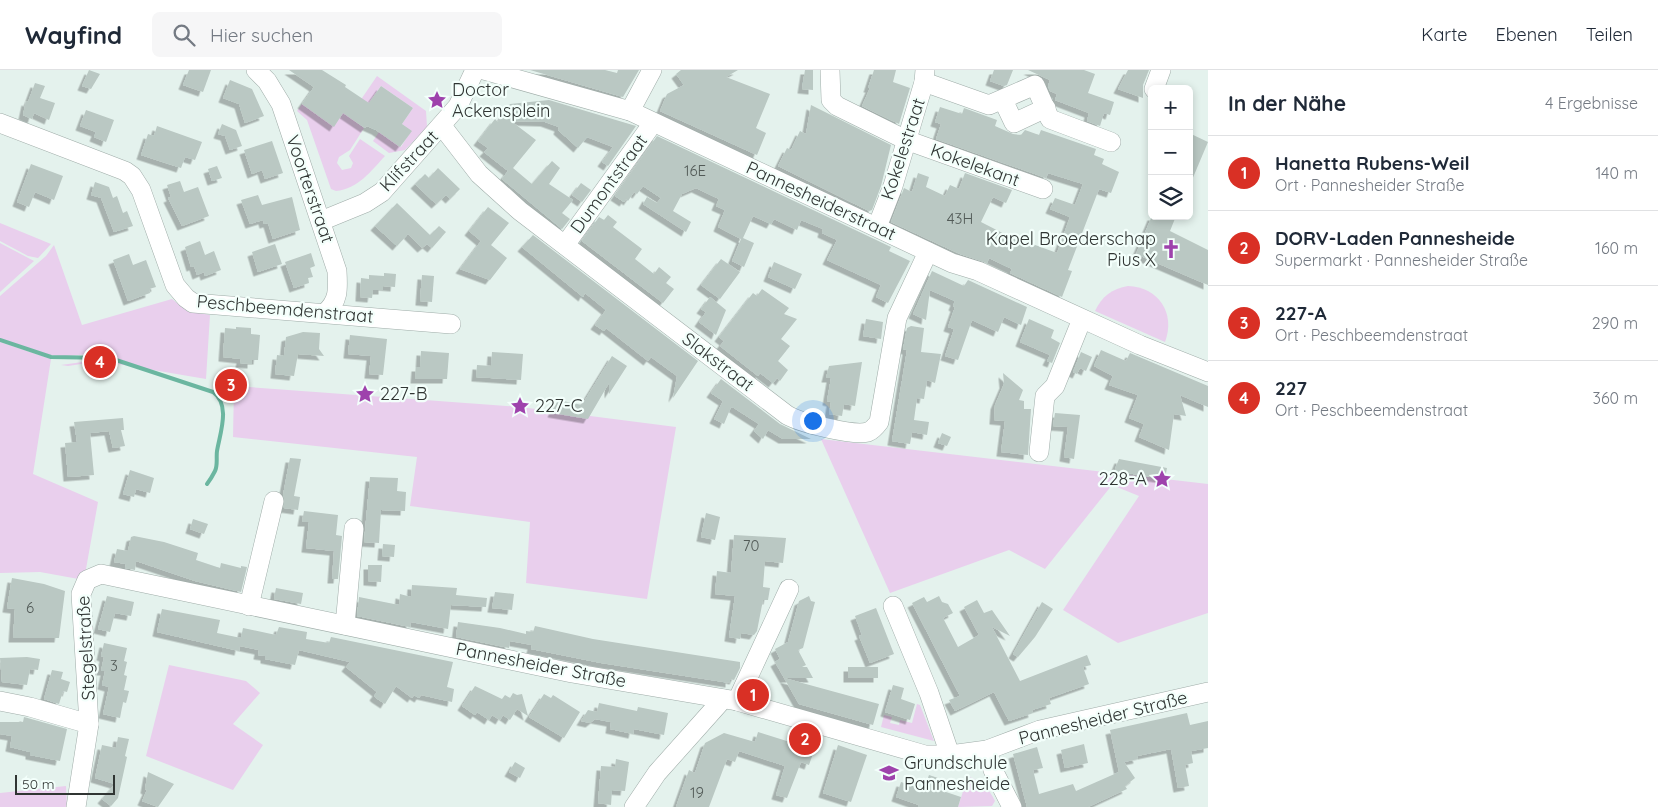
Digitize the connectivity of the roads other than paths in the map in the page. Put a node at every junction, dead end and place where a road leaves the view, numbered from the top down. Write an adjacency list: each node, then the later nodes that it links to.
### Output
1 (256, 70): 19 (street, Voorterstraat)
2 (475, 70): 15 (street)
3 (484, 70): 12 (street, Pannesheiderstraat)
4 (830, 70): 16 (street, Kokelekant)
5 (1161, 70): 9 (street)
6 (654, 73): 12 (street)
7 (924, 76): 10 (street); 16 (street, Kokelestraat)
8 (1034, 78): 10 (street); 11 (street)
9 (1155, 85)
10 (1003, 100): 11 (street)
11 (1046, 108): 17 (street)
12 (630, 111): 13 (street, Pannesheiderstraat)
13 (653, 123): 20 (street, Pannesheiderstraat); 21 (street, Dumontstraat)
14 (0, 124): 23 (street, Peschbeemdenstraat)
15 (442, 126): 19 (street, Klifstraat); 21 (street, Slakstraat)
16 (906, 140): 18 (street, Kokelekant); 20 (street, Kokelestraat)
17 (1111, 142)
18 (1043, 189)
19 (321, 221): 23 (street, Voorterstraat)
20 (877, 227): 22 (street, Pannesheiderstraat)
21 (565, 246): 22 (street, Slakstraat)
22 (928, 252): 24 (street, Pannesheiderstraat)
23 (325, 313): 25 (street, Peschbeemdenstraat)
24 (1082, 319): 26 (street, Pannesheiderstraat); 27 (street)
25 (451, 324)
26 (1208, 372)
27 (1039, 452)
28 (274, 501): 32 (street)
29 (354, 528): 34 (street)
30 (93, 576): 32 (street, Pannesheider Straße); 38 (street, Stegelstraße)
31 (789, 589): 36 (street)
32 (248, 606): 34 (street, Pannesheider Straße)
33 (894, 606): 40 (street)
34 (346, 625): 36 (street, Pannesheider Straße)
35 (1208, 692): 39 (street, Pannesheider Straße)
36 (730, 700): 40 (street, Pannesheider Straße); 42 (street)
37 (0, 702): 38 (street, Stegelstraße)
38 (89, 724): 41 (street, Stegelstraße)
39 (987, 750): 40 (street, Pannesheider Straße); 43 (street)
40 (950, 755)
41 (76, 807)
42 (634, 807)
43 (1012, 807)

